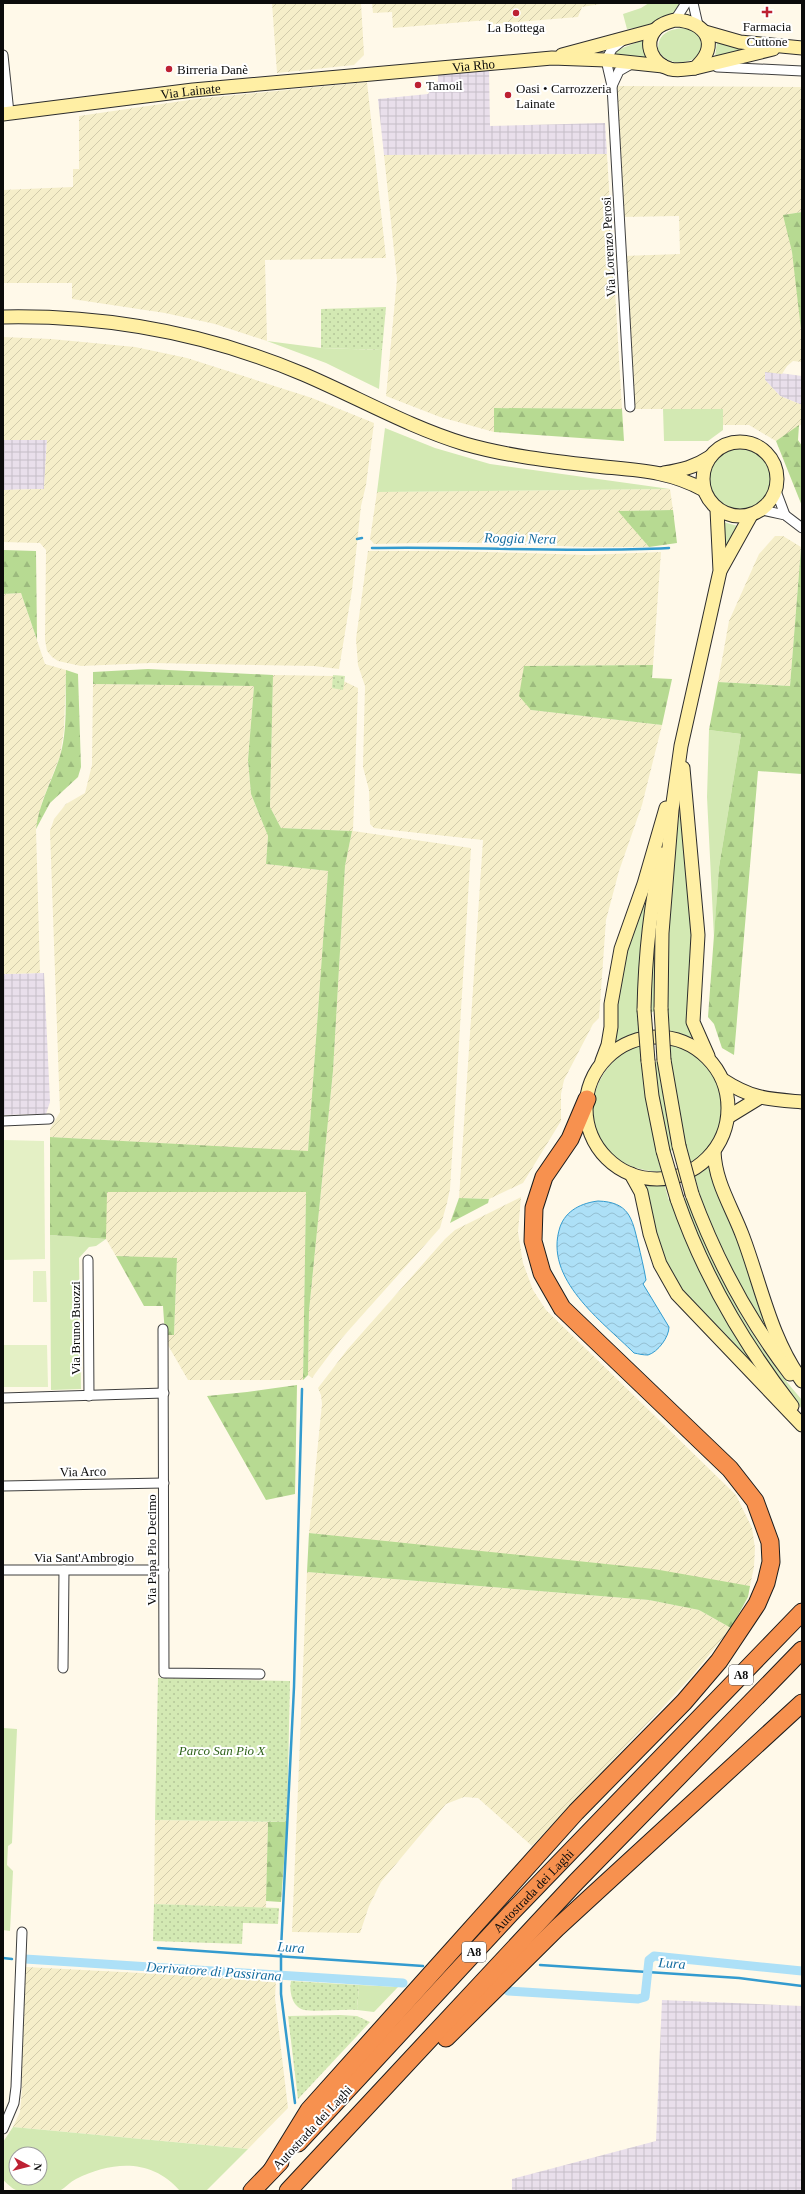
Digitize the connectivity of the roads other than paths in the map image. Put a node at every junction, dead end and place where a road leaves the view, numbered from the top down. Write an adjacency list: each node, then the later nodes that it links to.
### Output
1 (686, 3): 3 (street)
2 (693, 3): 4 (street)
3 (675, 20): 4 (main road); 5 (main road)
4 (702, 28): 7 (main road); 14 (main road)
5 (655, 30): 6 (main road, Via Rho); 13 (main road)
6 (636, 34): 10 (main road, Via Rho); 11 (street)
7 (783, 46): 8 (main road); 14 (main road)
8 (802, 48)
9 (3, 55): 18 (street, Via Lainate)
10 (552, 58): 11 (main road, Via Rho); 16 (main road, Via Rho)
11 (606, 60): 12 (main road, Via Rho); 17 (street, Via Lorenzo Perosi)
12 (634, 63): 13 (main road, Via Rho); 17 (street)
13 (663, 66): 14 (main road)
14 (696, 68): 15 (street)
15 (802, 71)
16 (372, 75): 18 (main road, Via Lainate)
17 (612, 86): 20 (street, Via Lorenzo Perosi)
18 (6, 114)
19 (3, 317): 22 (main road)
20 (630, 407)
21 (710, 457): 22 (main road); 23 (main road); 24 (main road)
22 (664, 473): 23 (main road)
23 (704, 490): 25 (main road)
24 (776, 491): 26 (main road); 27 (street)
25 (718, 510): 26 (main road); 29 (main road)
26 (757, 513): 27 (street); 29 (main road)
27 (785, 515): 28 (street)
28 (802, 528)
29 (720, 571): 30 (main road)
30 (681, 746): 31 (main road); 32 (main road); 33 (main road)
31 (672, 810): 46 (main road, bridge); 50 (main road, bridge)
32 (713, 1064): 33 (main road); 34 (main road)
33 (601, 1065): 36 (main road)
34 (723, 1080): 35 (main road); 38 (main road)
35 (759, 1098): 37 (main road); 38 (main road)
36 (587, 1099): 42 (main road); 65 (highway)
37 (802, 1102)
38 (728, 1117): 41 (main road)
39 (48, 1119): 40 (street)
40 (3, 1121)
41 (714, 1151): 42 (main road); 45 (main road)
42 (631, 1174): 51 (main road)
43 (88, 1260): 48 (street, Via Bruno Buozzi)
44 (163, 1330): 47 (street, Via Papa Pio Decimo)
45 (802, 1381)
46 (802, 1390)
47 (164, 1393): 48 (street); 52 (street, Via Papa Pio Decimo)
48 (89, 1396): 49 (street)
49 (3, 1398)
50 (802, 1418)
51 (802, 1425)
52 (164, 1483): 53 (street, Via Arco); 56 (street, Via Papa Pio Decimo)
53 (3, 1486)
54 (3, 1570): 55 (street, Via Sant'Ambrogio)
55 (64, 1570): 56 (street, Via Sant'Ambrogio); 59 (street)
56 (164, 1570): 60 (street, Via Papa Pio Decimo)
57 (802, 1612): 65 (highway, Autostrada dei Laghi / A8)
58 (802, 1650): 63 (highway, Autostrada dei Laghi / A8)
59 (63, 1668)
60 (260, 1674)
61 (802, 1703): 63 (highway)
62 (22, 1932): 64 (street)
63 (412, 2059): 67 (highway, Autostrada dei Laghi / A8)
64 (3, 2129)
65 (272, 2170): 66 (highway, Autostrada dei Laghi / A8)
66 (252, 2191)
67 (288, 2191)

